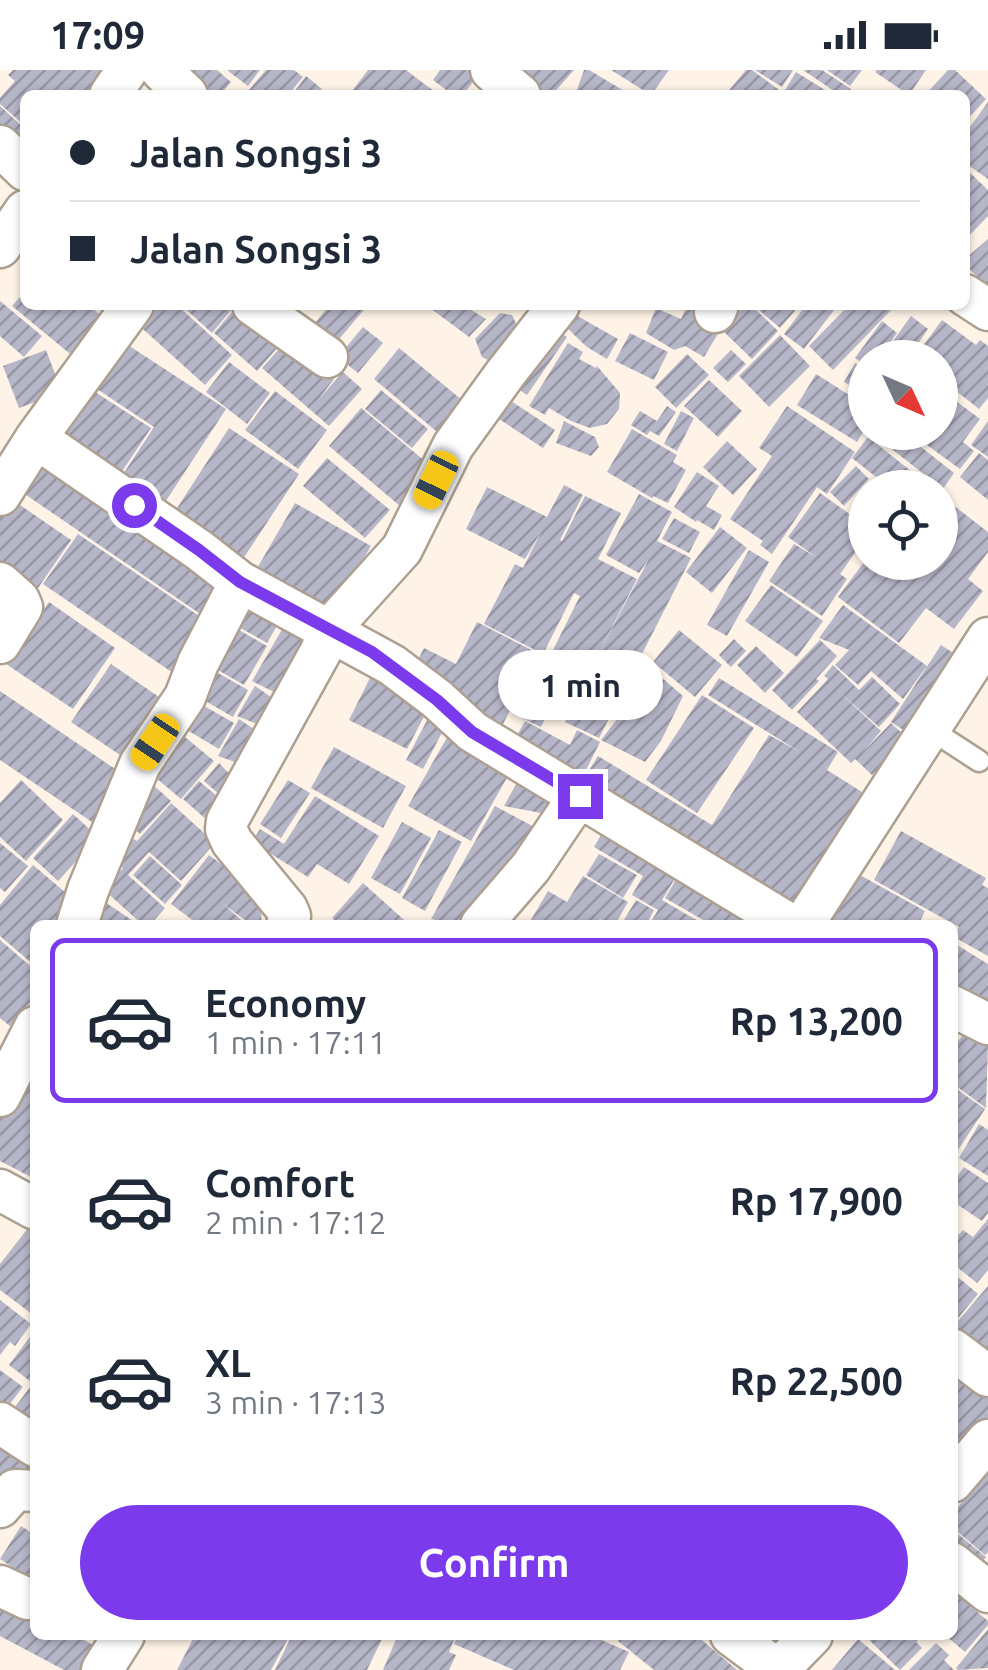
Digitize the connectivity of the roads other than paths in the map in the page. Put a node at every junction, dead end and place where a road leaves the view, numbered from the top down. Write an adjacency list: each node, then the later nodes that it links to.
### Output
1 (162, 70): 3 (street)
2 (491, 70): 4 (street)
3 (182, 90)
4 (514, 90)
5 (0, 146): 6 (street)
6 (20, 165)
7 (20, 218): 8 (street)
8 (0, 247)
9 (128, 310): 13 (street)
10 (260, 310): 12 (street)
11 (555, 310): 17 (street)
12 (326, 356)
13 (36, 438): 14 (street); 15 (street)
14 (0, 495)
15 (240, 582): 17 (street); 23 (street)
16 (0, 583): 19 (street)
17 (328, 630): 22 (street); 24 (street)
18 (987, 642): 20 (street)
19 (0, 643)
20 (930, 729): 21 (lane); 27 (street)
21 (979, 761)
22 (580, 796): 25 (street); 26 (street)
23 (79, 920)
24 (289, 920)
25 (486, 920)
26 (805, 920)
27 (810, 920)
28 (958, 1009): 29 (street)
29 (988, 1024)
30 (30, 1036): 31 (street)
31 (0, 1096)
32 (0, 1190): 33 (street)
33 (30, 1207)
34 (958, 1354): 35 (street)
35 (988, 1376)
36 (0, 1423): 38 (street)
37 (988, 1440): 39 (street)
38 (30, 1443)
39 (958, 1475)
40 (30, 1491): 41 (street)
41 (0, 1507)
42 (958, 1568): 43 (street)
43 (988, 1592)
44 (738, 1640): 46 (street)
45 (807, 1640): 46 (street)
46 (778, 1670)

